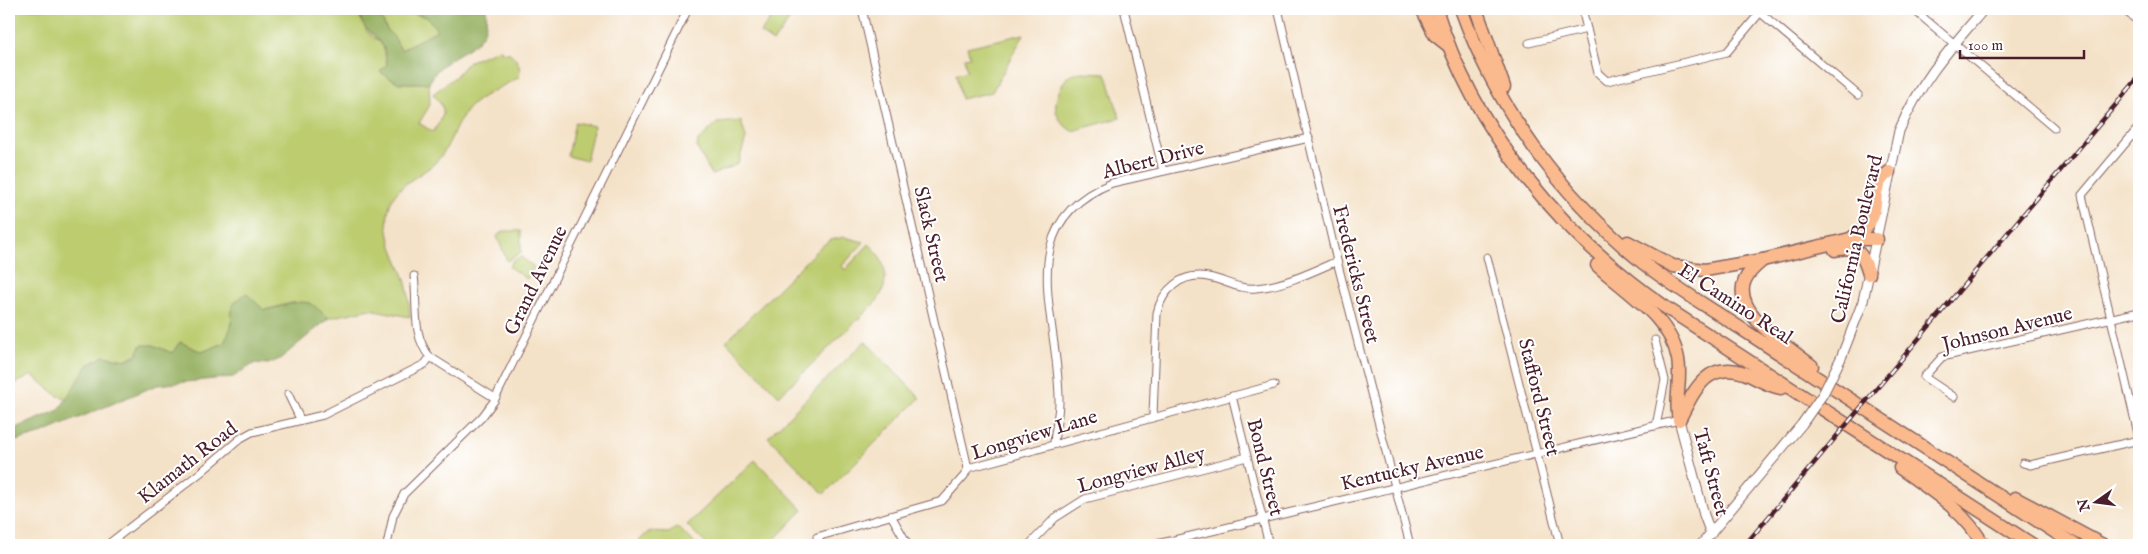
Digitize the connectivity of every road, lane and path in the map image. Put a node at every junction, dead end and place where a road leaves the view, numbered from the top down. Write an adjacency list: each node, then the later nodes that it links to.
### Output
1 (688, 9): 46 (street, Grand Avenue)
2 (862, 9): 57 (street, Slack Street)
3 (1124, 9): 24 (street)
4 (1278, 9): 23 (street, Fredericks Street)
5 (1422, 9): 18 (highway)
6 (1436, 9): 18 (highway, El Camino Real)
7 (1461, 9): 20 (highway, El Camino Real)
8 (1476, 9): 20 (highway)
9 (1582, 9): 15 (street)
10 (1912, 9): 17 (street)
11 (1984, 9): 17 (street, California Boulevard)
12 (2123, 9): 14 (street)
13 (1760, 10): 15 (street); 19 (street)
14 (2139, 22)
15 (1587, 29): 16 (street)
16 (1529, 42)
17 (1954, 44): 22 (street); 25 (street, California Boulevard)
18 (1449, 46): 29 (highway, El Camino Real)
19 (1858, 95)
20 (1519, 126): 26 (highway, El Camino Real)
21 (2139, 127): 37 (street)
22 (2054, 128)
23 (1309, 138): 24 (street, Albert Drive); 33 (street, Fredericks Street)
24 (1163, 171): 52 (street, Albert Drive)
25 (1889, 172): 27 (highway); 28 (street, California Boulevard)
26 (1614, 238): 32 (highway); 41 (highway, El Camino Real)
27 (1850, 239): 28 (highway); 30 (highway)
28 (1877, 239): 34 (street, California Boulevard)
29 (1590, 249): 42 (highway, El Camino Real); 49 (highway)
30 (1781, 255): 32 (highway); 34 (highway)
31 (1487, 257): 54 (street, Stafford Street)
32 (1763, 260): 41 (highway)
33 (1337, 261): 47 (street); 59 (street, Fredericks Street)
34 (1869, 274): 62 (street, California Boulevard, bridge)
35 (414, 276): 39 (street)
36 (2139, 312): 37 (street, Johnson Avenue)
37 (2110, 319): 45 (street, Johnson Avenue); 51 (street)
38 (1655, 340): 50 (street)
39 (430, 358): 46 (street); 48 (street, Klamath Road)
40 (1274, 385): 44 (street, Longview Lane)
41 (1831, 386): 58 (highway, El Camino Real)
42 (1790, 389): 49 (highway); 53 (highway, El Camino Real)
43 (288, 394): 48 (street)
44 (1232, 396): 47 (street, Longview Lane); 55 (street, Bond Street)
45 (1954, 397)
46 (495, 398): 64 (street, Grand Avenue)
47 (1153, 416): 52 (street, Longview Lane)
48 (300, 419): 63 (street, Klamath Road)
49 (1679, 420): 50 (street, Kentucky Avenue); 62 (street, Taft Street)
50 (1656, 426): 54 (street, Kentucky Avenue)
51 (2139, 439): 56 (street)
52 (1054, 443): 57 (street, Longview Lane)
53 (1885, 448): 73 (highway); 74 (highway, El Camino Real)
54 (1538, 455): 59 (street, Kentucky Avenue); 71 (street, Stafford Street)
55 (1247, 458): 61 (street, Bond Street); 67 (street, Longview Alley)
56 (2023, 463)
57 (968, 468): 60 (street, Longview Lane)
58 (1973, 479): 75 (highway, El Camino Real); 76 (highway)
59 (1395, 488): 61 (street, Kentucky Avenue); 70 (street, Fredericks Street)
60 (892, 517): 65 (street, Longview Lane); 66 (street)
61 (1263, 519): 68 (street, Kentucky Avenue); 69 (street, Bond Street)
62 (1711, 534): 72 (street, California Boulevard)
63 (106, 545)
64 (387, 545)
65 (822, 545)
66 (908, 545)
67 (1029, 545)
68 (1153, 545)
69 (1269, 545)
70 (1410, 545)
71 (1560, 545)
72 (1702, 545)
73 (1983, 545)
74 (2033, 545)
75 (2075, 545)
76 (2102, 545)

